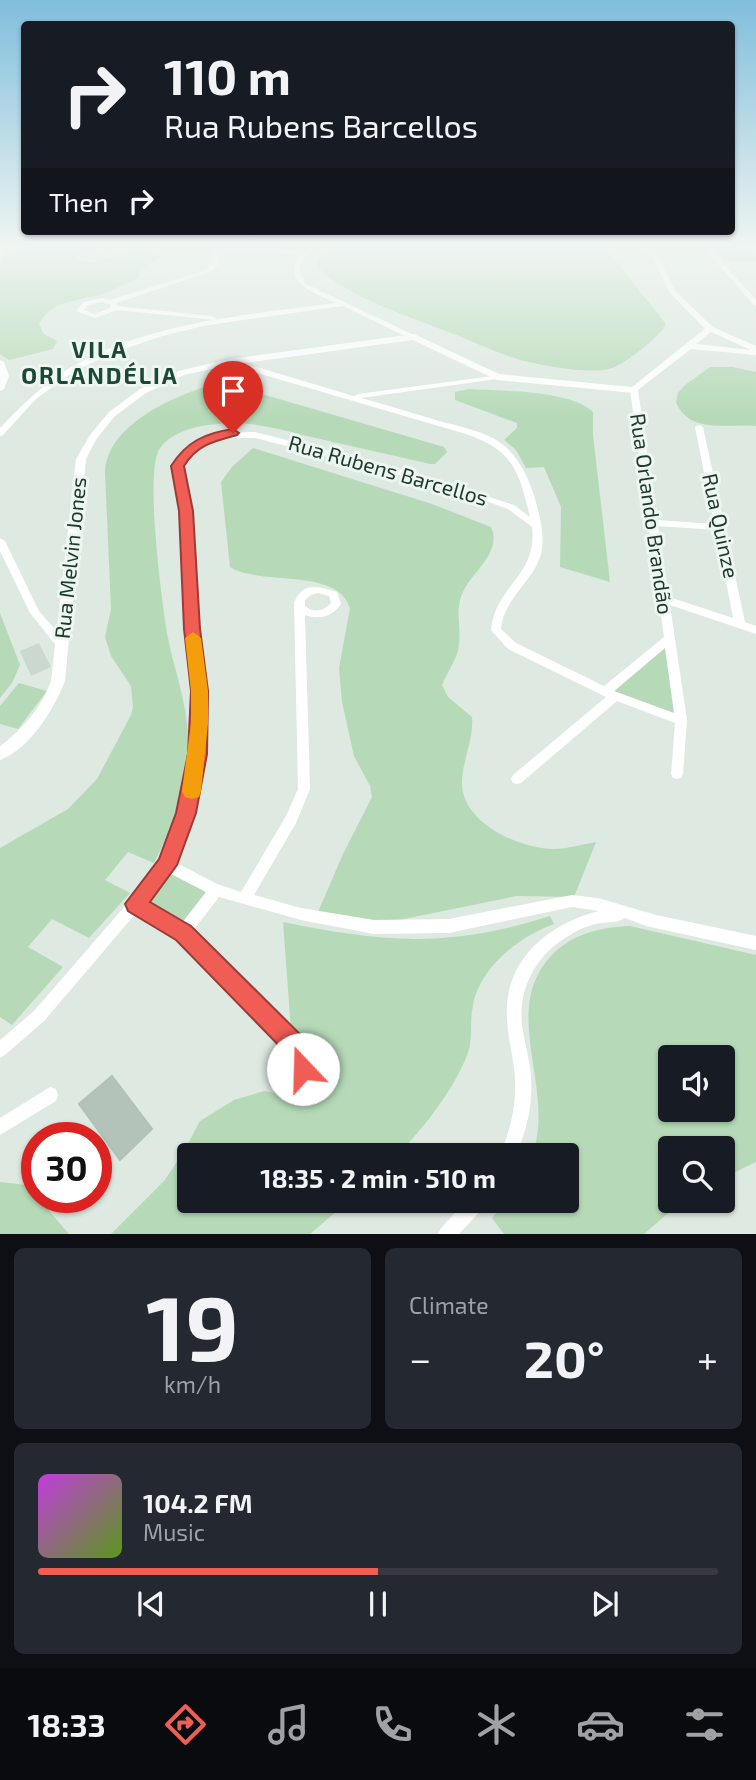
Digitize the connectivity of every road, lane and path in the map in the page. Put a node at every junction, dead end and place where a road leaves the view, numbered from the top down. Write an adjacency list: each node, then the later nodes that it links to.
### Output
1 (116, 304): 5 (street)
2 (123, 304): 5 (street)
3 (343, 304): 6 (street); 8 (street)
4 (684, 304): 7 (street)
5 (130, 309): 6 (street)
6 (223, 319): 18 (street)
7 (710, 328): 9 (street, Rua Orlando Brandão); 10 (street)
8 (414, 337): 12 (street, Rua Melvin Jones); 13 (street)
9 (689, 346): 10 (street); 15 (street, Rua Orlando Brandão)
10 (756, 351)
11 (0, 362): 14 (street)
12 (230, 362): 16 (street); 28 (street, Rua Melvin Jones)
13 (497, 377): 15 (street); 16 (street)
14 (0, 389)
15 (634, 390): 19 (street, Rua Orlando Brandão)
16 (353, 397): 20 (street)
17 (699, 427): 21 (street, Rua Quinze)
18 (0, 433)
19 (653, 523): 21 (street); 23 (street, Rua Orlando Brandão)
20 (537, 526): 29 (street); 34 (street, Rua Rubens Barcellos)
21 (720, 527): 25 (street, Rua Quinze)
22 (0, 541): 28 (street)
23 (664, 599): 25 (street); 27 (street, Rua Orlando Brandão)
24 (299, 603): 36 (street)
25 (740, 625): 26 (street)
26 (756, 630)
27 (668, 640): 29 (street); 30 (street, Rua Orlando Brandão)
28 (62, 645): 31 (street, Rua Melvin Jones)
29 (610, 694): 30 (street); 33 (street)
30 (681, 720): 32 (street, Rua Orlando Brandão)
31 (0, 754)
32 (677, 774)
33 (517, 779)
34 (167, 865): 35 (street); 38 (street, Rua Rubens Barcellos)
35 (216, 890): 36 (street); 41 (street)
36 (244, 899): 37 (street)
37 (558, 903): 39 (street); 40 (street)
38 (136, 904): 41 (street); 43 (street, Rua Rubens Barcellos)
39 (653, 920): 40 (street); 42 (street)
40 (575, 923): 47 (street)
41 (183, 933): 44 (street)
42 (756, 943)
43 (0, 1049)
44 (309, 1059)
45 (50, 1095): 46 (street)
46 (0, 1127)
47 (512, 1143)
48 (467, 1213): 49 (street)
49 (447, 1234)

